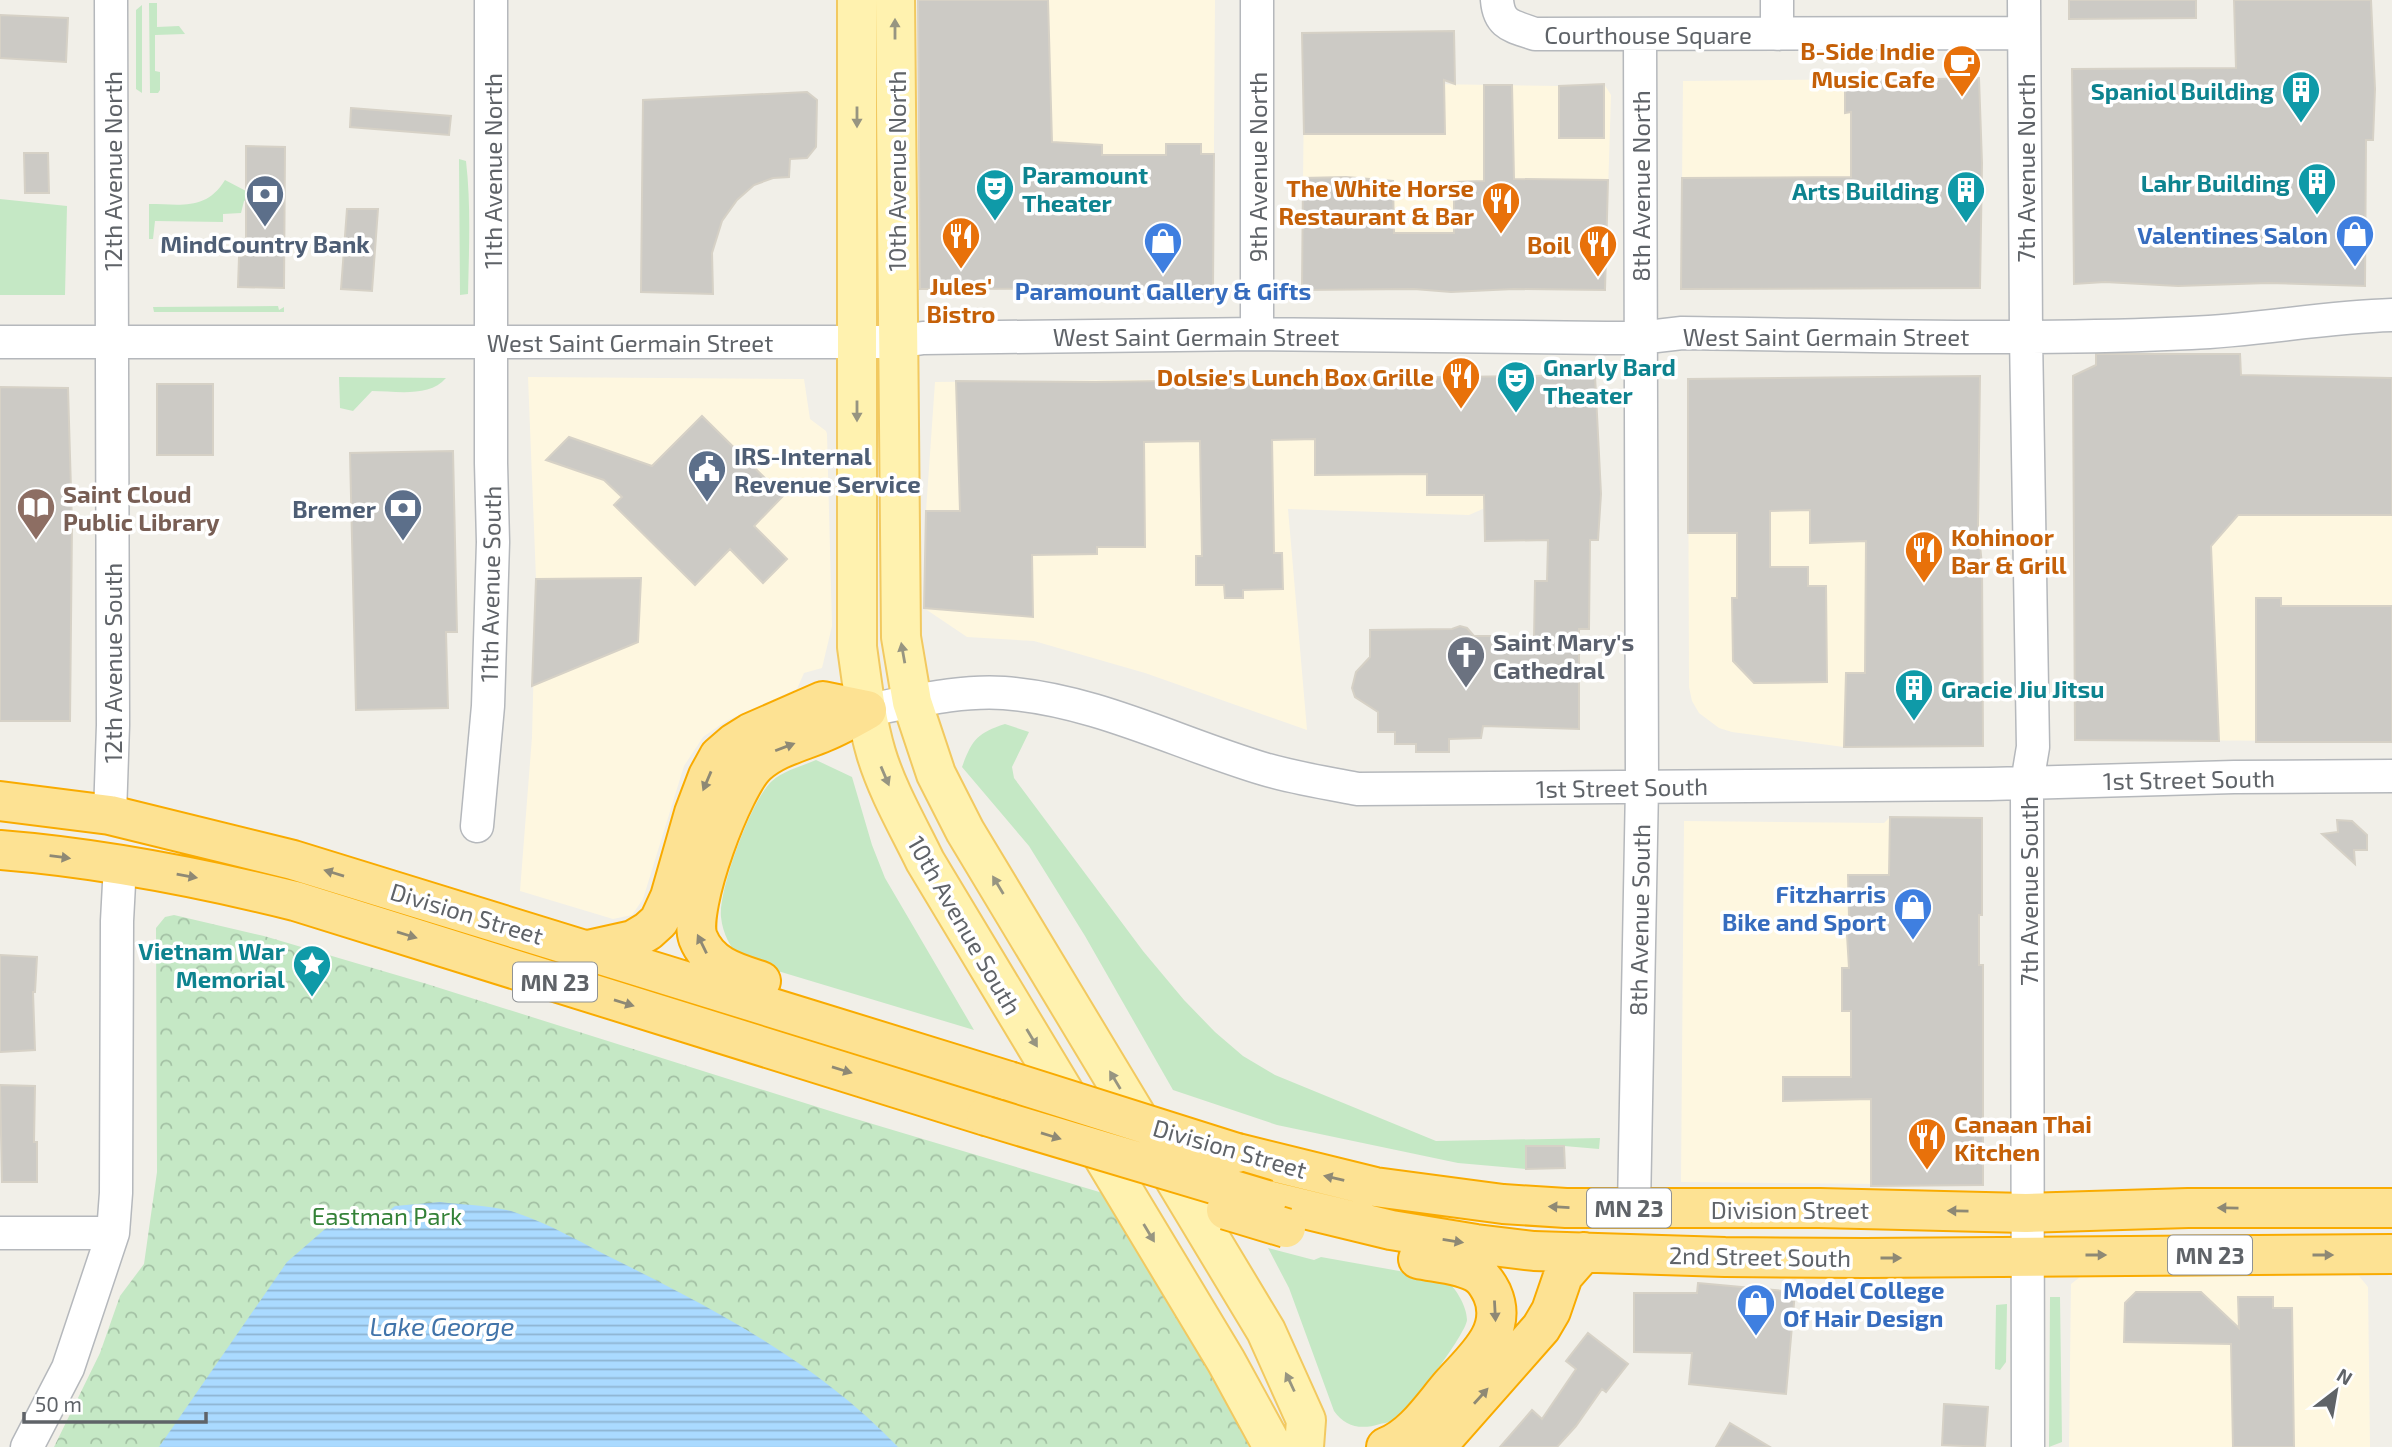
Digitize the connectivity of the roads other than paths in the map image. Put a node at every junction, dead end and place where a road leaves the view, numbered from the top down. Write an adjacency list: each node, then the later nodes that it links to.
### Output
1 (111, 0): 17 (street, 12th Avenue North)
2 (491, 0): 18 (street, 11th Avenue North)
3 (857, 0): 19 (main road, 10th Avenue North, one-way to 19)
4 (895, 0): 20 (main road, 10th Avenue North, one-way to 4)
5 (1257, 0): 13 (street, 9th Avenue North)
6 (1497, 0): 10 (street, Courthouse Square)
7 (1777, 0): 11 (street, Courthouse Square)
8 (2024, 0): 9 (street, 7th Avenue North)
9 (2024, 33): 11 (street, Courthouse Square); 14 (street, 7th Avenue North)
10 (1640, 34): 11 (street, Courthouse Square); 15 (street, 8th Avenue North)
11 (1777, 34)
12 (2392, 315): 14 (street, West Saint Germain Street)
13 (1257, 334): 15 (street, West Saint Germain Street); 20 (street, West Saint Germain Street)
14 (2026, 336): 15 (street, West Saint Germain Street); 24 (street, 7th Avenue South)
15 (1639, 338): 25 (street, 8th Avenue South)
16 (0, 342): 17 (street, West Saint Germain Street)
17 (112, 342): 18 (street, West Saint Germain Street); 27 (street, 12th Avenue South)
18 (492, 342): 19 (street, West Saint Germain Street); 28 (street, 11th Avenue South)
19 (857, 342): 20 (street, West Saint Germain Street); 22 (main road, 10th Avenue South, one-way to 22)
20 (897, 342): 21 (main road, 10th Avenue South, one-way to 20)
21 (912, 702): 22 (street, 1st Street South); 25 (street, 1st Street South); 45 (main road, 10th Avenue South, one-way to 21)
22 (867, 710): 31 (highway, one-way to 31); 32 (highway, one-way to 22); 44 (main road, 10th Avenue South, one-way to 44)
23 (2392, 776): 24 (street, 1st Street South)
24 (2027, 783): 25 (street, 1st Street South); 36 (street, 7th Avenue South)
25 (1642, 786): 34 (street, 8th Avenue South)
26 (0, 801): 27 (highway, MN 23)
27 (110, 815): 31 (highway, Division Street / MN 23, one-way to 27)
28 (477, 826)
29 (0, 850): 30 (highway, MN 23, one-way to 30)
30 (120, 865): 33 (highway, Division Street / MN 23, one-way to 33, bridge); 39 (street)
31 (587, 950): 32 (highway, Division Street / MN 23)
32 (949, 1053): 34 (highway, Division Street / MN 23, one-way to 32, bridge)
33 (1139, 1163): 37 (highway, 2nd Street South / MN 23, bridge)
34 (1634, 1208): 36 (highway, Division Street / MN 23, one-way to 34)
35 (2392, 1208): 36 (highway, Division Street / MN 23, one-way to 36)
36 (2026, 1213): 42 (street, 7th Avenue South)
37 (1277, 1214): 40 (highway, 2nd Street South / MN 23, one-way to 40); 46 (highway, one-way to 46)
38 (0, 1233): 39 (street)
39 (113, 1233): 43 (street)
40 (1584, 1252): 42 (highway, 2nd Street South / MN 23, one-way to 42); 47 (highway, one-way to 40)
41 (2392, 1254): 42 (highway, 2nd Street South / MN 23, one-way to 41)
42 (2028, 1258): 48 (street, 7th Avenue South)
43 (27, 1447)
44 (1273, 1447)
45 (1304, 1447)
46 (1386, 1447)
47 (1436, 1447)
48 (2028, 1447)

